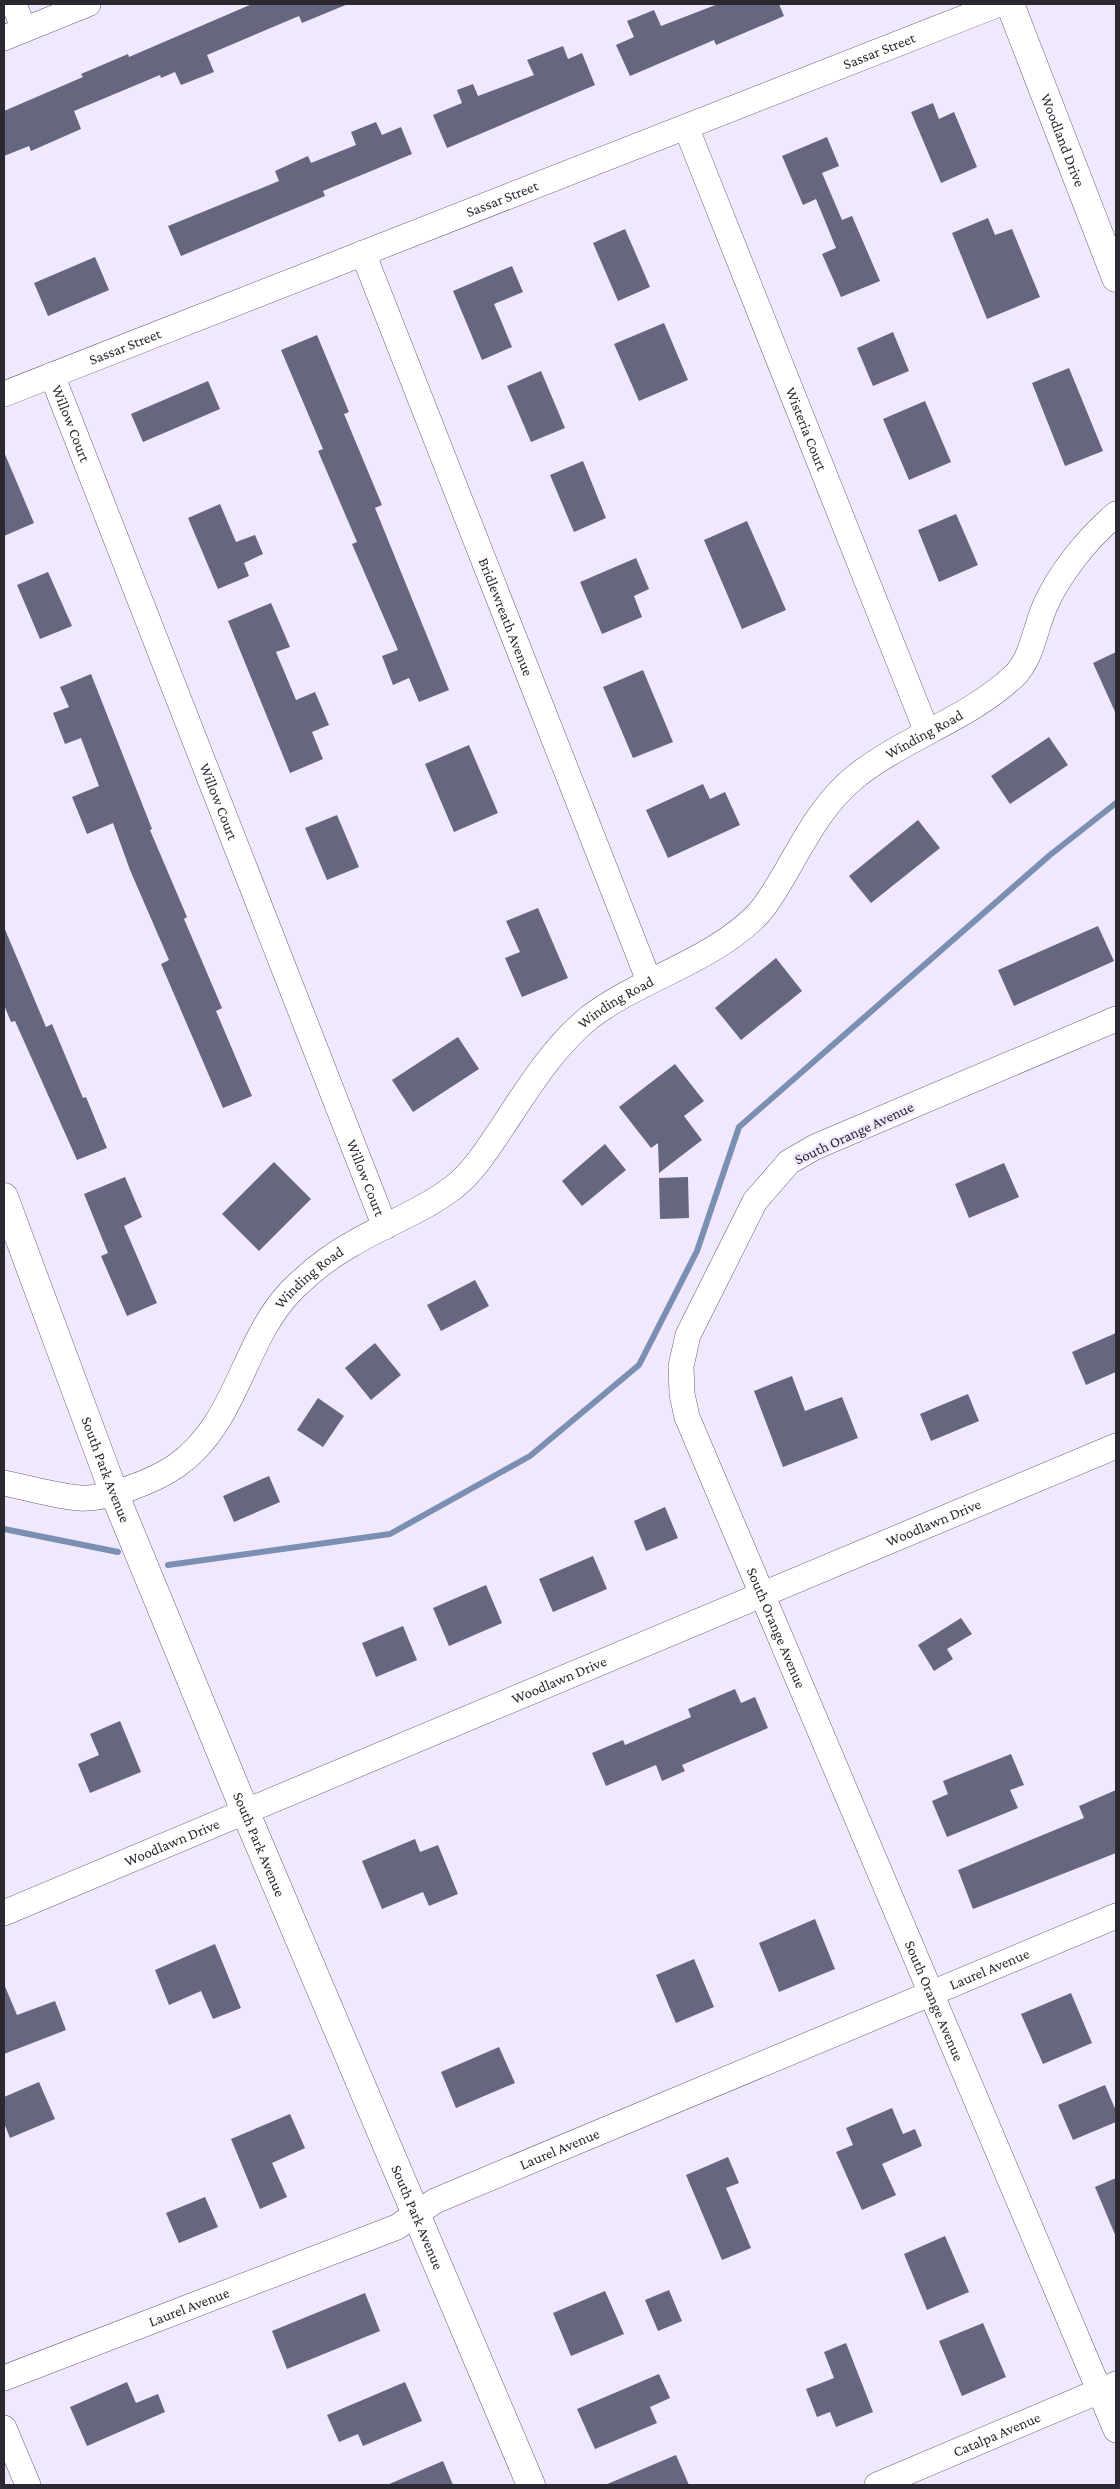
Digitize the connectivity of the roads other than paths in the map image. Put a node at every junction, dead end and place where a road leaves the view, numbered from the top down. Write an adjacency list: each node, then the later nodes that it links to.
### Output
1 (14, 4): 5 (street)
2 (88, 4): 5 (street)
3 (999, 4): 6 (street, Sassar Street)
4 (1010, 4): 8 (street, Woodland Drive)
5 (14, 34)
6 (686, 126): 7 (street, Sassar Street); 12 (street, Wisteria Court)
7 (363, 253): 9 (street, Sassar Street); 13 (street, Bridlewreath Avenue)
8 (1116, 278)
9 (52, 375): 10 (street, Sassar Street); 16 (street, Willow Court)
10 (4, 394)
11 (1116, 514): 12 (street, Winding Road)
12 (927, 732): 13 (street, Winding Road)
13 (649, 981): 16 (street, Winding Road)
14 (1116, 1019): 20 (street, South Orange Avenue)
15 (4, 1197): 19 (street, South Park Avenue)
16 (385, 1227): 19 (street, Winding Road)
17 (1116, 1446): 20 (street, Woodlawn Drive)
18 (4, 1483): 19 (street, Winding Road)
19 (114, 1493): 21 (street, South Park Avenue)
20 (763, 1595): 21 (street, Woodlawn Drive); 24 (street, South Orange Avenue)
21 (245, 1811): 22 (street, Woodlawn Drive); 25 (street, South Park Avenue)
22 (4, 1913)
23 (1116, 1916): 24 (street, Laurel Avenue)
24 (932, 1993): 25 (street, Laurel Avenue); 27 (street, South Orange Avenue)
25 (417, 2214): 26 (street, Laurel Avenue); 31 (street, South Park Avenue)
26 (4, 2378)
27 (1108, 2388): 29 (street, South Orange Avenue); 32 (street, Catalpa Avenue)
28 (4, 2428): 30 (street)
29 (1116, 2430)
30 (28, 2485)
31 (531, 2485)
32 (877, 2485)

